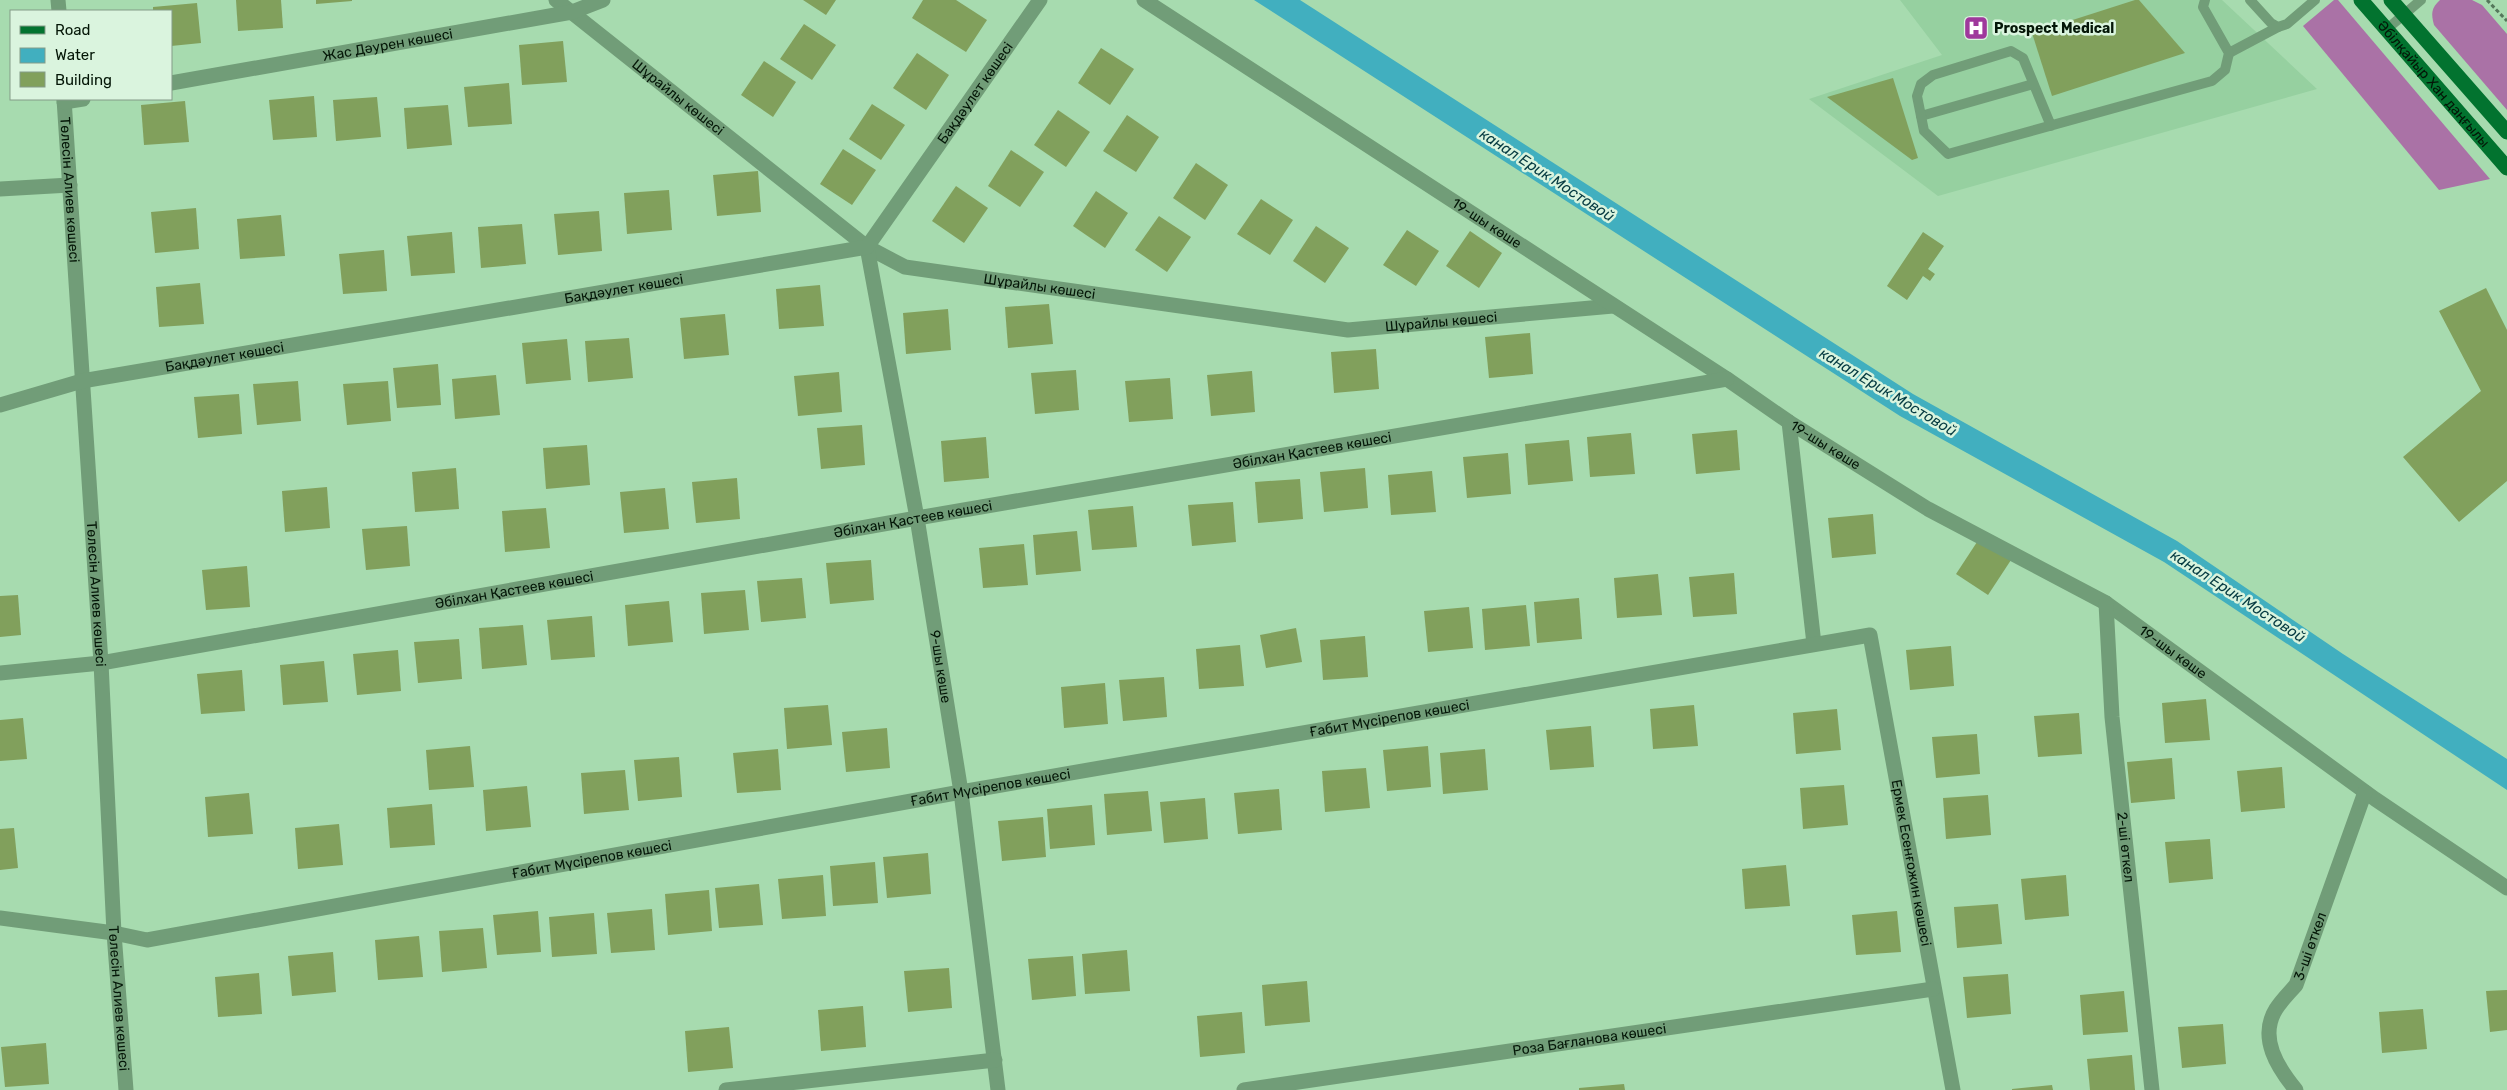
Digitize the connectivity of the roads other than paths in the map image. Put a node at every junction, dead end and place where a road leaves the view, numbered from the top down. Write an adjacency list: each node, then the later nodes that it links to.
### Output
1 (556, 0): 11 (street, Шұрайлы көшесі)
2 (603, 0): 11 (street, Жас Дәурен көшесі)
3 (1040, 0): 25 (street, Бақдәулет көшесi)
4 (1144, 0): 26 (street, 19-шы көше)
5 (2205, 0): 15 (lane)
6 (2250, 0): 13 (lane)
7 (2315, 0): 13 (lane)
8 (2361, 0): 14 (main road, Әбілқайыр Хан даңғылы)
9 (2391, 0): 12 (main road, Әбілқайыр Хан даңғылы)
10 (2421, 0): 12 (lane)
11 (572, 12): 16 (street, Жас Дәурен көшесі); 25 (street, Шұрайлы көшесі)
12 (2404, 15): 14 (lane); 21 (main road, Әбілқайыр Хан даңғылы)
13 (2278, 27): 15 (lane)
14 (2387, 29): 22 (main road, Әбілқайыр Хан даңғылы)
15 (2229, 53): 20 (lane)
16 (172, 83)
17 (2033, 84): 19 (lane); 19 (lane); 20 (lane)
18 (64, 100): 23 (street, Төлесін Алиев көшесі)
19 (1921, 116): 20 (lane)
20 (2051, 126)
21 (2507, 132)
22 (2506, 165)
23 (70, 185): 24 (street); 28 (street, Төлесін Алиев көшесі)
24 (0, 189)
25 (867, 247): 26 (street, Шұрайлы көшесі); 28 (street, Бақдәулет көшесi); 31 (street, 9-шы көше)
26 (1613, 306): 27 (street, 19-шы көше)
27 (1727, 379): 30 (street, 19-шы көше); 31 (street, Әбілхан Қастеев көшесi)
28 (82, 381): 29 (street, Бақдәулет көшесi); 35 (street, Төлесін Алиев көшесі)
29 (0, 405)
30 (1788, 422): 32 (street, 19-шы көше); 34 (street)
31 (917, 518): 35 (street, Әбілхан Қастеев көшесi); 37 (street, 9-шы көше)
32 (2106, 603): 38 (street, 19-шы көше); 49 (street, 2-шi өткел)
33 (1870, 635): 34 (street, Ғабит Мүсірепов көшесi); 42 (street, Ермек Есенғожин көшесі)
34 (1814, 644): 37 (street, Ғабит Мүсірепов көшесi)
35 (101, 663): 36 (street, Әбілхан Қастеев көшесi); 41 (street, Төлесін Алиев көшесі)
36 (0, 673)
37 (961, 792): 41 (street, Ғабит Мүсірепов көшесi); 43 (street, 9-шы көше)
38 (2365, 792): 39 (street, 19-шы көше); 50 (street, 3-шi өткел)
39 (2507, 888)
40 (0, 918): 41 (street, Ғабит Мүсірепов көшесi)
41 (114, 933): 44 (street, Төлесін Алиев көшесі)
42 (1933, 988): 47 (street, Роза Бағланова көшесi); 48 (street, Ермек Есенғожин көшесі)
43 (995, 1060): 45 (street); 46 (street, 9-шы көше)
44 (126, 1090)
45 (726, 1090)
46 (998, 1090)
47 (1244, 1090)
48 (1953, 1090)
49 (2152, 1090)
50 (2296, 1090)

